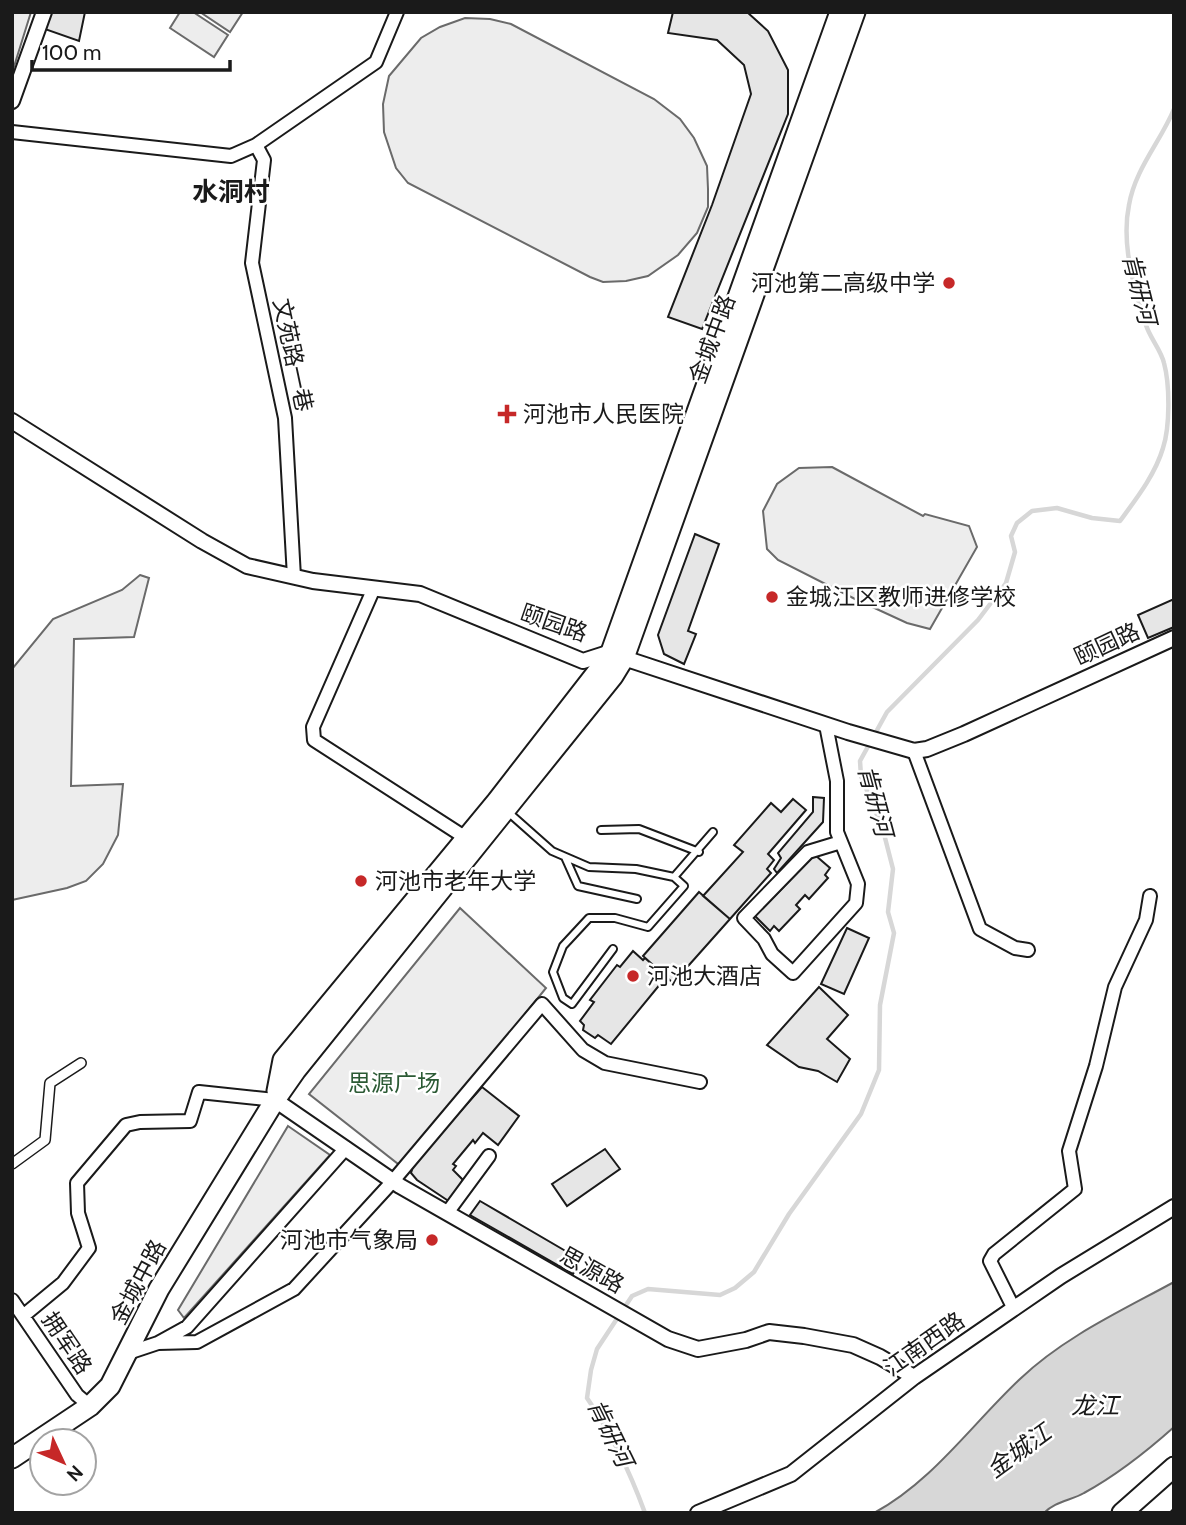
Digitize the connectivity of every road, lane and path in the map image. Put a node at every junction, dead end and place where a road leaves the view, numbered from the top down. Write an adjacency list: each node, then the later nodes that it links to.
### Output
1 (44, 12): 5 (street)
2 (397, 12): 7 (street)
3 (840, 12): 12 (main road, 金城中路)
4 (855, 12): 12 (main road, 金城中路)
5 (12, 101)
6 (12, 132): 7 (street)
7 (256, 145): 9 (street, 文苑路一巷)
8 (12, 421): 9 (street, 颐园路)
9 (294, 577): 10 (street, 颐园路)
10 (374, 588): 12 (street, 颐园路); 18 (street)
11 (1174, 638): 14 (street, 颐园路)
12 (618, 655): 13 (street); 15 (main road, 金城中路)
13 (826, 725): 14 (street); 19 (street)
14 (914, 751): 26 (street)
15 (502, 806): 18 (main road); 21 (lane); 29 (main road, 金城中路)
16 (601, 830): 20 (lane)
17 (713, 832): 20 (lane)
18 (466, 838): 29 (main road)
19 (841, 842): 19 (street)
20 (699, 852): 22 (lane)
21 (565, 857): 22 (lane); 24 (lane)
22 (674, 877): 25 (lane)
23 (1150, 896): 37 (street)
24 (637, 900)
25 (613, 949)
26 (1028, 950)
27 (81, 1063): 32 (street)
28 (700, 1082): 33 (street)
29 (275, 1100): 30 (street, 思源路); 38 (street); 40 (main road, 金城中路)
30 (345, 1149): 33 (street, 思源路); 39 (street)
31 (489, 1156): 35 (street)
32 (12, 1164)
33 (393, 1181): 35 (street, 思源路); 39 (street)
34 (1174, 1207): 37 (street, 江南西路)
35 (447, 1213): 41 (street, 思源路)
36 (12, 1300): 38 (street, 拥军路)
37 (1014, 1309): 41 (street, 江南西路)
38 (23, 1316): 42 (street, 拥军路)
39 (159, 1343): 40 (street)
40 (128, 1353): 42 (main road, 金城中路)
41 (914, 1377): 45 (street, 江南西路)
42 (90, 1406): 43 (main road, 金城中路)
43 (12, 1458)
44 (1174, 1467): 46 (main road)
45 (698, 1513)
46 (1122, 1513)

